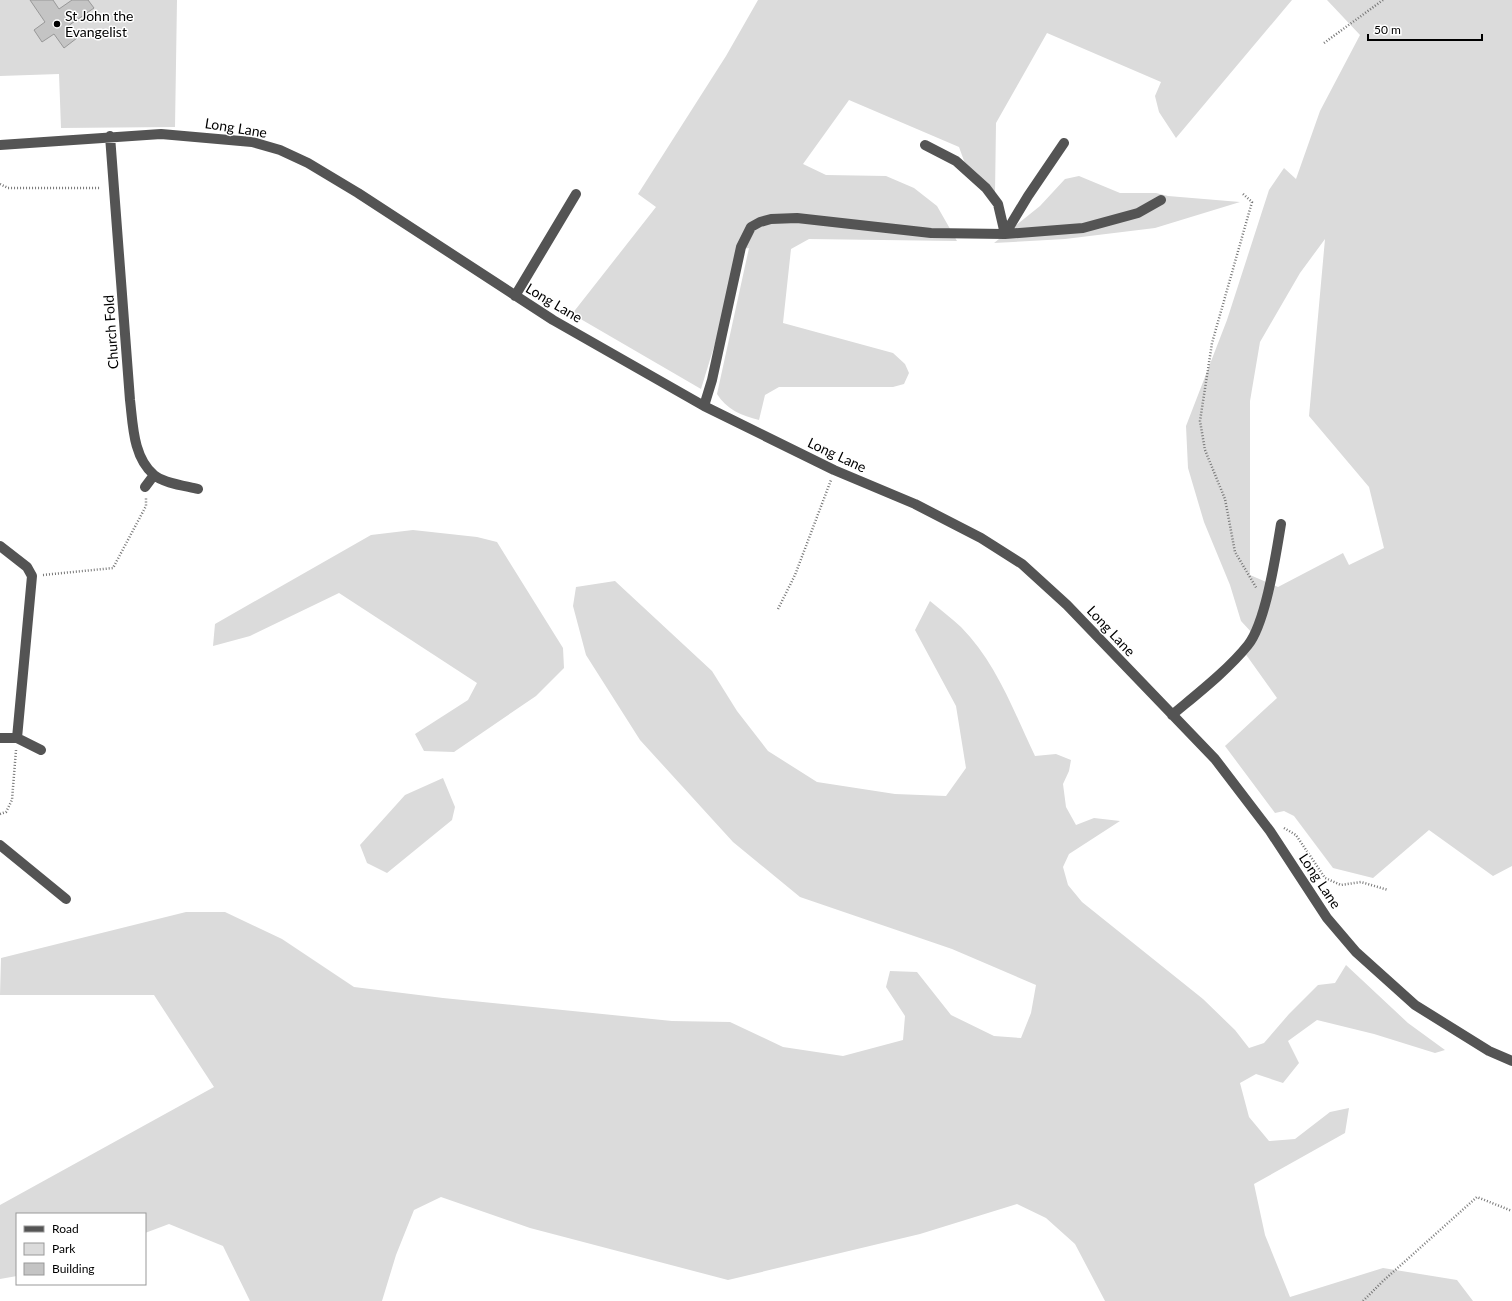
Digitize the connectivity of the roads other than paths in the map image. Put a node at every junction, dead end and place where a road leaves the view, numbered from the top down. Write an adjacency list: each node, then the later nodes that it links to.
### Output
1 (110, 136): 3 (street, Long Lane); 8 (street, Long Lane); 10 (street, Church Fold)
2 (1064, 143): 7 (street)
3 (0, 145)
4 (925, 145): 7 (street)
5 (576, 194): 8 (street)
6 (1161, 200): 7 (street)
7 (1005, 234): 9 (street)
8 (515, 296): 9 (street, Long Lane)
9 (704, 406): 15 (street, Long Lane)
10 (154, 475): 11 (street); 12 (street)
11 (145, 487)
12 (198, 489)
13 (1281, 524): 15 (street)
14 (0, 546): 17 (street)
15 (1172, 716): 21 (street, Long Lane)
16 (0, 738): 17 (street)
17 (17, 738): 18 (street)
18 (41, 750)
19 (0, 845): 20 (street)
20 (66, 899)
21 (1512, 1061)

